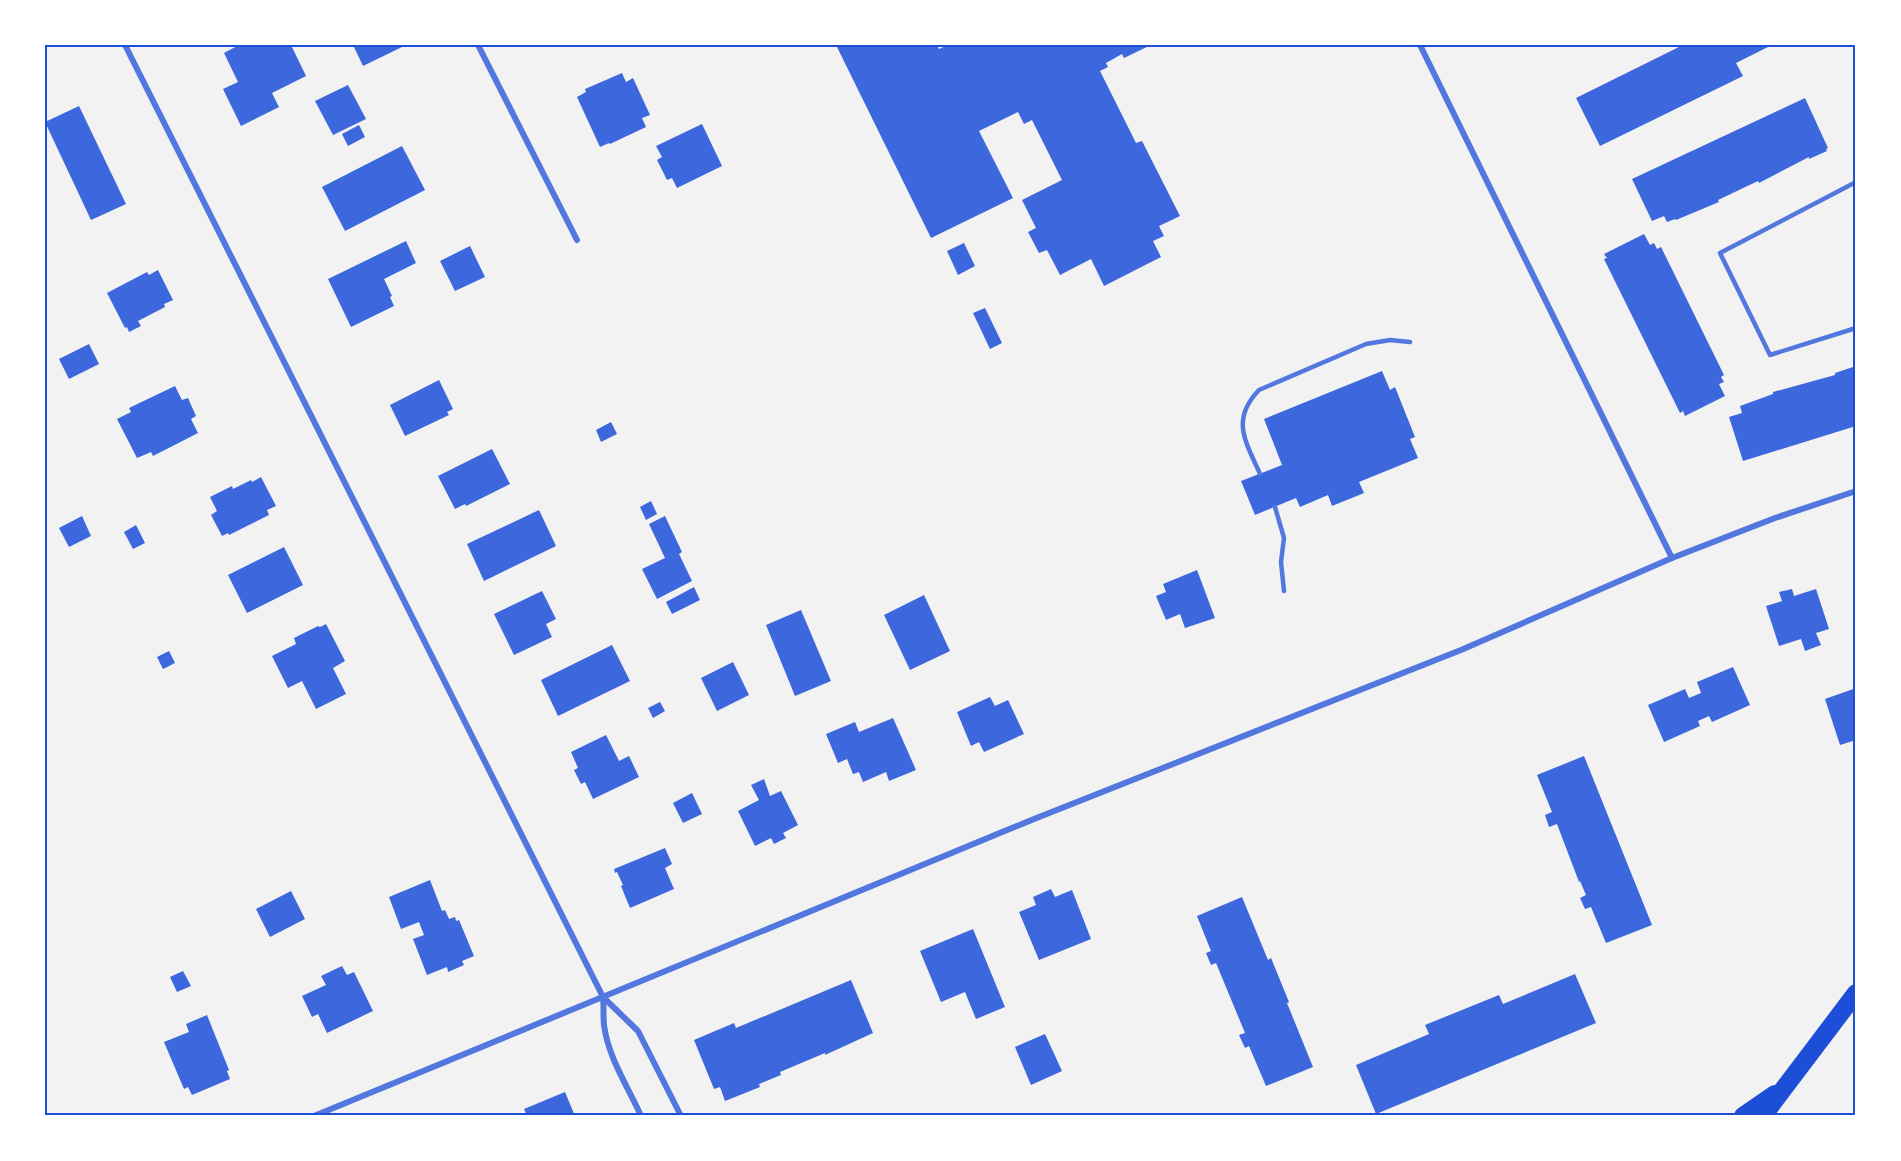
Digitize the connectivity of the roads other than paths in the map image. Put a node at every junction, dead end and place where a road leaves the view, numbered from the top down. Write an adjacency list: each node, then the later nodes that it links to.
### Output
1 (124, 45): 14 (street)
2 (478, 45): 5 (street)
3 (1420, 45): 11 (street)
4 (1856, 182): 6 (lane)
5 (577, 240)
6 (1856, 328)
7 (1410, 342): 8 (lane)
8 (1260, 474)
9 (1856, 491): 11 (street)
10 (1275, 507): 12 (lane)
11 (1672, 558): 14 (street)
12 (1284, 591)
13 (1856, 993): 15 (highway)
14 (603, 997): 16 (street); 17 (street); 18 (street)
15 (1782, 1091): 19 (highway); 20 (highway)
16 (314, 1116)
17 (642, 1116)
18 (681, 1116)
19 (1743, 1116)
20 (1763, 1116)

